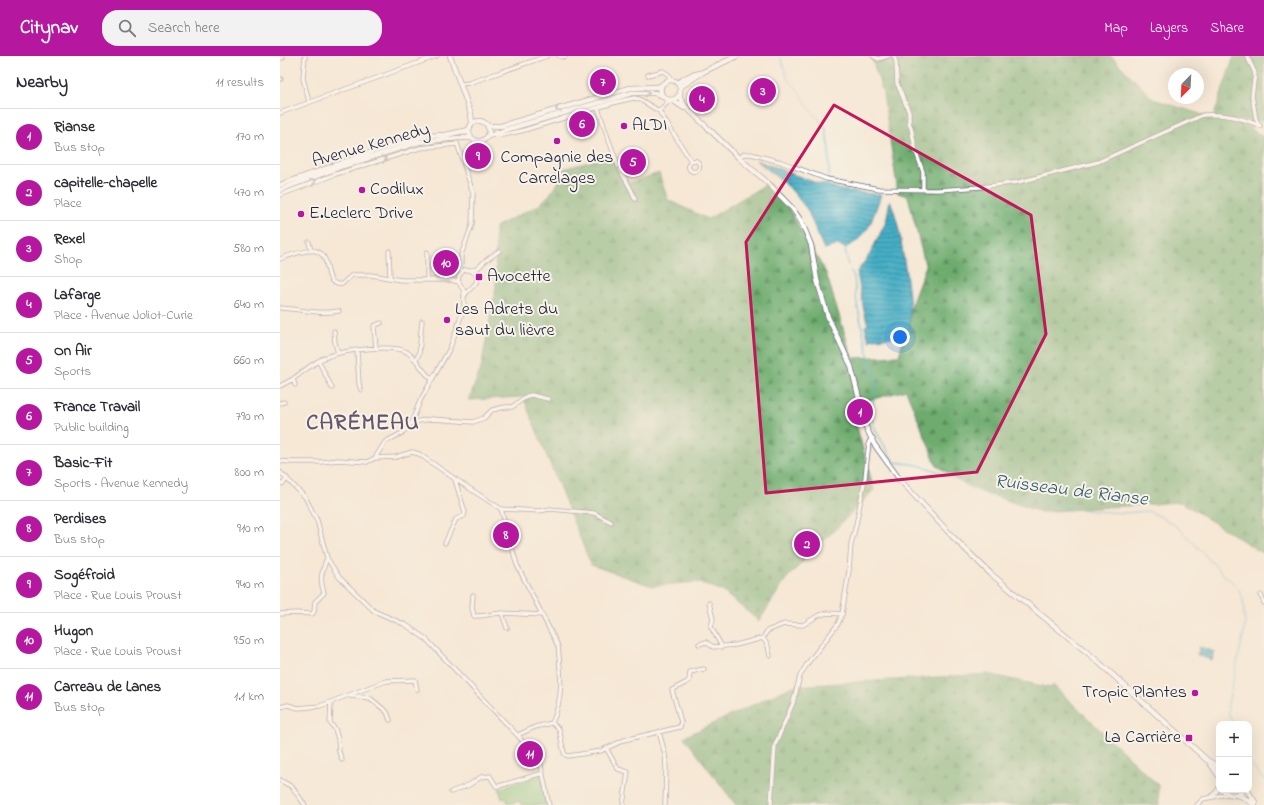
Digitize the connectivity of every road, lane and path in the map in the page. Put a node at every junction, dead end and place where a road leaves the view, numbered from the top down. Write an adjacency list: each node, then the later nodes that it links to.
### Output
1 (305, 56): 22 (street)
2 (437, 56): 22 (street)
3 (450, 56): 14 (main road)
4 (547, 56): 15 (street)
5 (559, 56): 6 (street)
6 (566, 56)
7 (737, 56): 16 (main road)
8 (873, 56): 9 (street)
9 (888, 56)
10 (894, 56): 41 (street)
11 (1247, 56): 41 (street)
12 (648, 75): 13 (street)
13 (670, 80): 16 (main road); 17 (main road)
14 (461, 84): 15 (street); 18 (main road)
15 (469, 84): 18 (street)
16 (679, 85): 19 (main road)
17 (661, 86): 20 (main road); 31 (main road, one-way to 31)
18 (463, 91): 28 (main road)
19 (680, 94): 21 (main road); 27 (main road)
20 (663, 96): 21 (main road); 23 (street); 33 (main road, one-way to 20)
21 (671, 100): 23 (street); 27 (main road)
22 (310, 102): 26 (street)
23 (664, 105): 25 (street)
24 (598, 108): 25 (street); 33 (street); 43 (street)
25 (659, 111): 38 (street)
26 (280, 113)
27 (692, 113): 37 (main road)
28 (471, 114): 29 (main road); 30 (main road)
29 (478, 120): 30 (main road); 31 (main road)
30 (472, 123): 32 (main road)
31 (489, 126): 33 (main road)
32 (469, 130): 35 (main road); 39 (main road, Avenue Kennedy)
33 (491, 135): 35 (main road)
34 (459, 138): 35 (main road, Avenue Kennedy); 36 (street); 40 (main road, Avenue Kennedy)
35 (472, 138)
36 (457, 144): 42 (street, one-way to 36); 50 (street)
37 (740, 159): 41 (street); 82 (main road)
38 (691, 161)
39 (280, 185)
40 (280, 190)
41 (923, 190)
42 (280, 195)
43 (636, 199)
44 (309, 242): 45 (street)
45 (311, 251): 49 (street); 57 (street)
46 (389, 251): 57 (street)
47 (499, 251): 51 (street)
48 (427, 252): 58 (street)
49 (280, 259)
50 (461, 263): 52 (street); 54 (street)
51 (478, 268): 53 (street); 55 (street)
52 (466, 269): 53 (street); 54 (street)
53 (472, 270): 55 (street)
54 (461, 272): 56 (street)
55 (476, 274): 62 (street)
56 (459, 276): 59 (street); 60 (street)
57 (390, 278): 58 (street)
58 (427, 280): 59 (street)
59 (451, 280): 60 (street)
60 (459, 282): 61 (street)
61 (462, 286): 62 (street); 63 (street)
62 (470, 288): 63 (street)
63 (464, 297): 75 (street)
64 (280, 308): 65 (street)
65 (339, 311)
66 (422, 321): 72 (street)
67 (381, 323): 69 (street)
68 (334, 331): 71 (street)
69 (376, 348): 70 (street); 72 (street)
70 (357, 350): 71 (street); 79 (street)
71 (338, 353): 73 (street)
72 (416, 360): 75 (street)
73 (319, 362): 74 (street); 78 (street)
74 (293, 379): 76 (street); 77 (street)
75 (432, 379): 81 (street)
76 (295, 385)
77 (280, 386)
78 (332, 388)
79 (361, 390)
80 (548, 399): 81 (street)
81 (411, 424): 83 (street)
82 (874, 441): 99 (street); 117 (main road)
83 (375, 458): 84 (street); 87 (street)
84 (280, 461)
85 (280, 472): 86 (street)
86 (287, 478): 88 (street); 92 (street)
87 (455, 479): 89 (street); 91 (street)
88 (280, 484)
89 (501, 508): 90 (street); 100 (street)
90 (611, 522)
91 (445, 543)
92 (327, 558): 98 (street); 114 (street)
93 (473, 595): 97 (street)
94 (1261, 595): 96 (street)
95 (709, 603): 104 (street)
96 (1264, 603)
97 (502, 613): 100 (street); 101 (street)
98 (280, 614)
99 (842, 614): 102 (street); 133 (street)
100 (542, 615): 112 (street)
101 (507, 628)
102 (763, 638): 104 (street); 105 (street)
103 (699, 644): 104 (street)
104 (722, 647)
105 (770, 656)
106 (704, 669): 113 (street)
107 (417, 690): 108 (street)
108 (349, 696): 109 (street); 111 (street)
109 (331, 702): 110 (street); 116 (street)
110 (280, 707)
111 (390, 720)
112 (552, 723): 114 (street); 115 (street)
113 (659, 732): 115 (street); 132 (street)
114 (518, 736): 120 (street)
115 (606, 748): 131 (street)
116 (342, 760)
117 (1208, 760): 118 (main road); 119 (main road)
118 (1216, 765)
119 (1216, 772)
120 (543, 773): 122 (street); 130 (street)
121 (280, 780): 129 (street)
122 (452, 792)
123 (1216, 792): 128 (street)
124 (1238, 793): 127 (main road)
125 (1248, 793): 135 (main road)
126 (1228, 794): 127 (main road); 128 (street)
127 (1235, 795): 135 (main road)
128 (1211, 797): 134 (street)
129 (305, 805)
130 (549, 805)
131 (623, 805)
132 (665, 805)
133 (771, 805)
134 (1197, 805)
135 (1256, 805)

